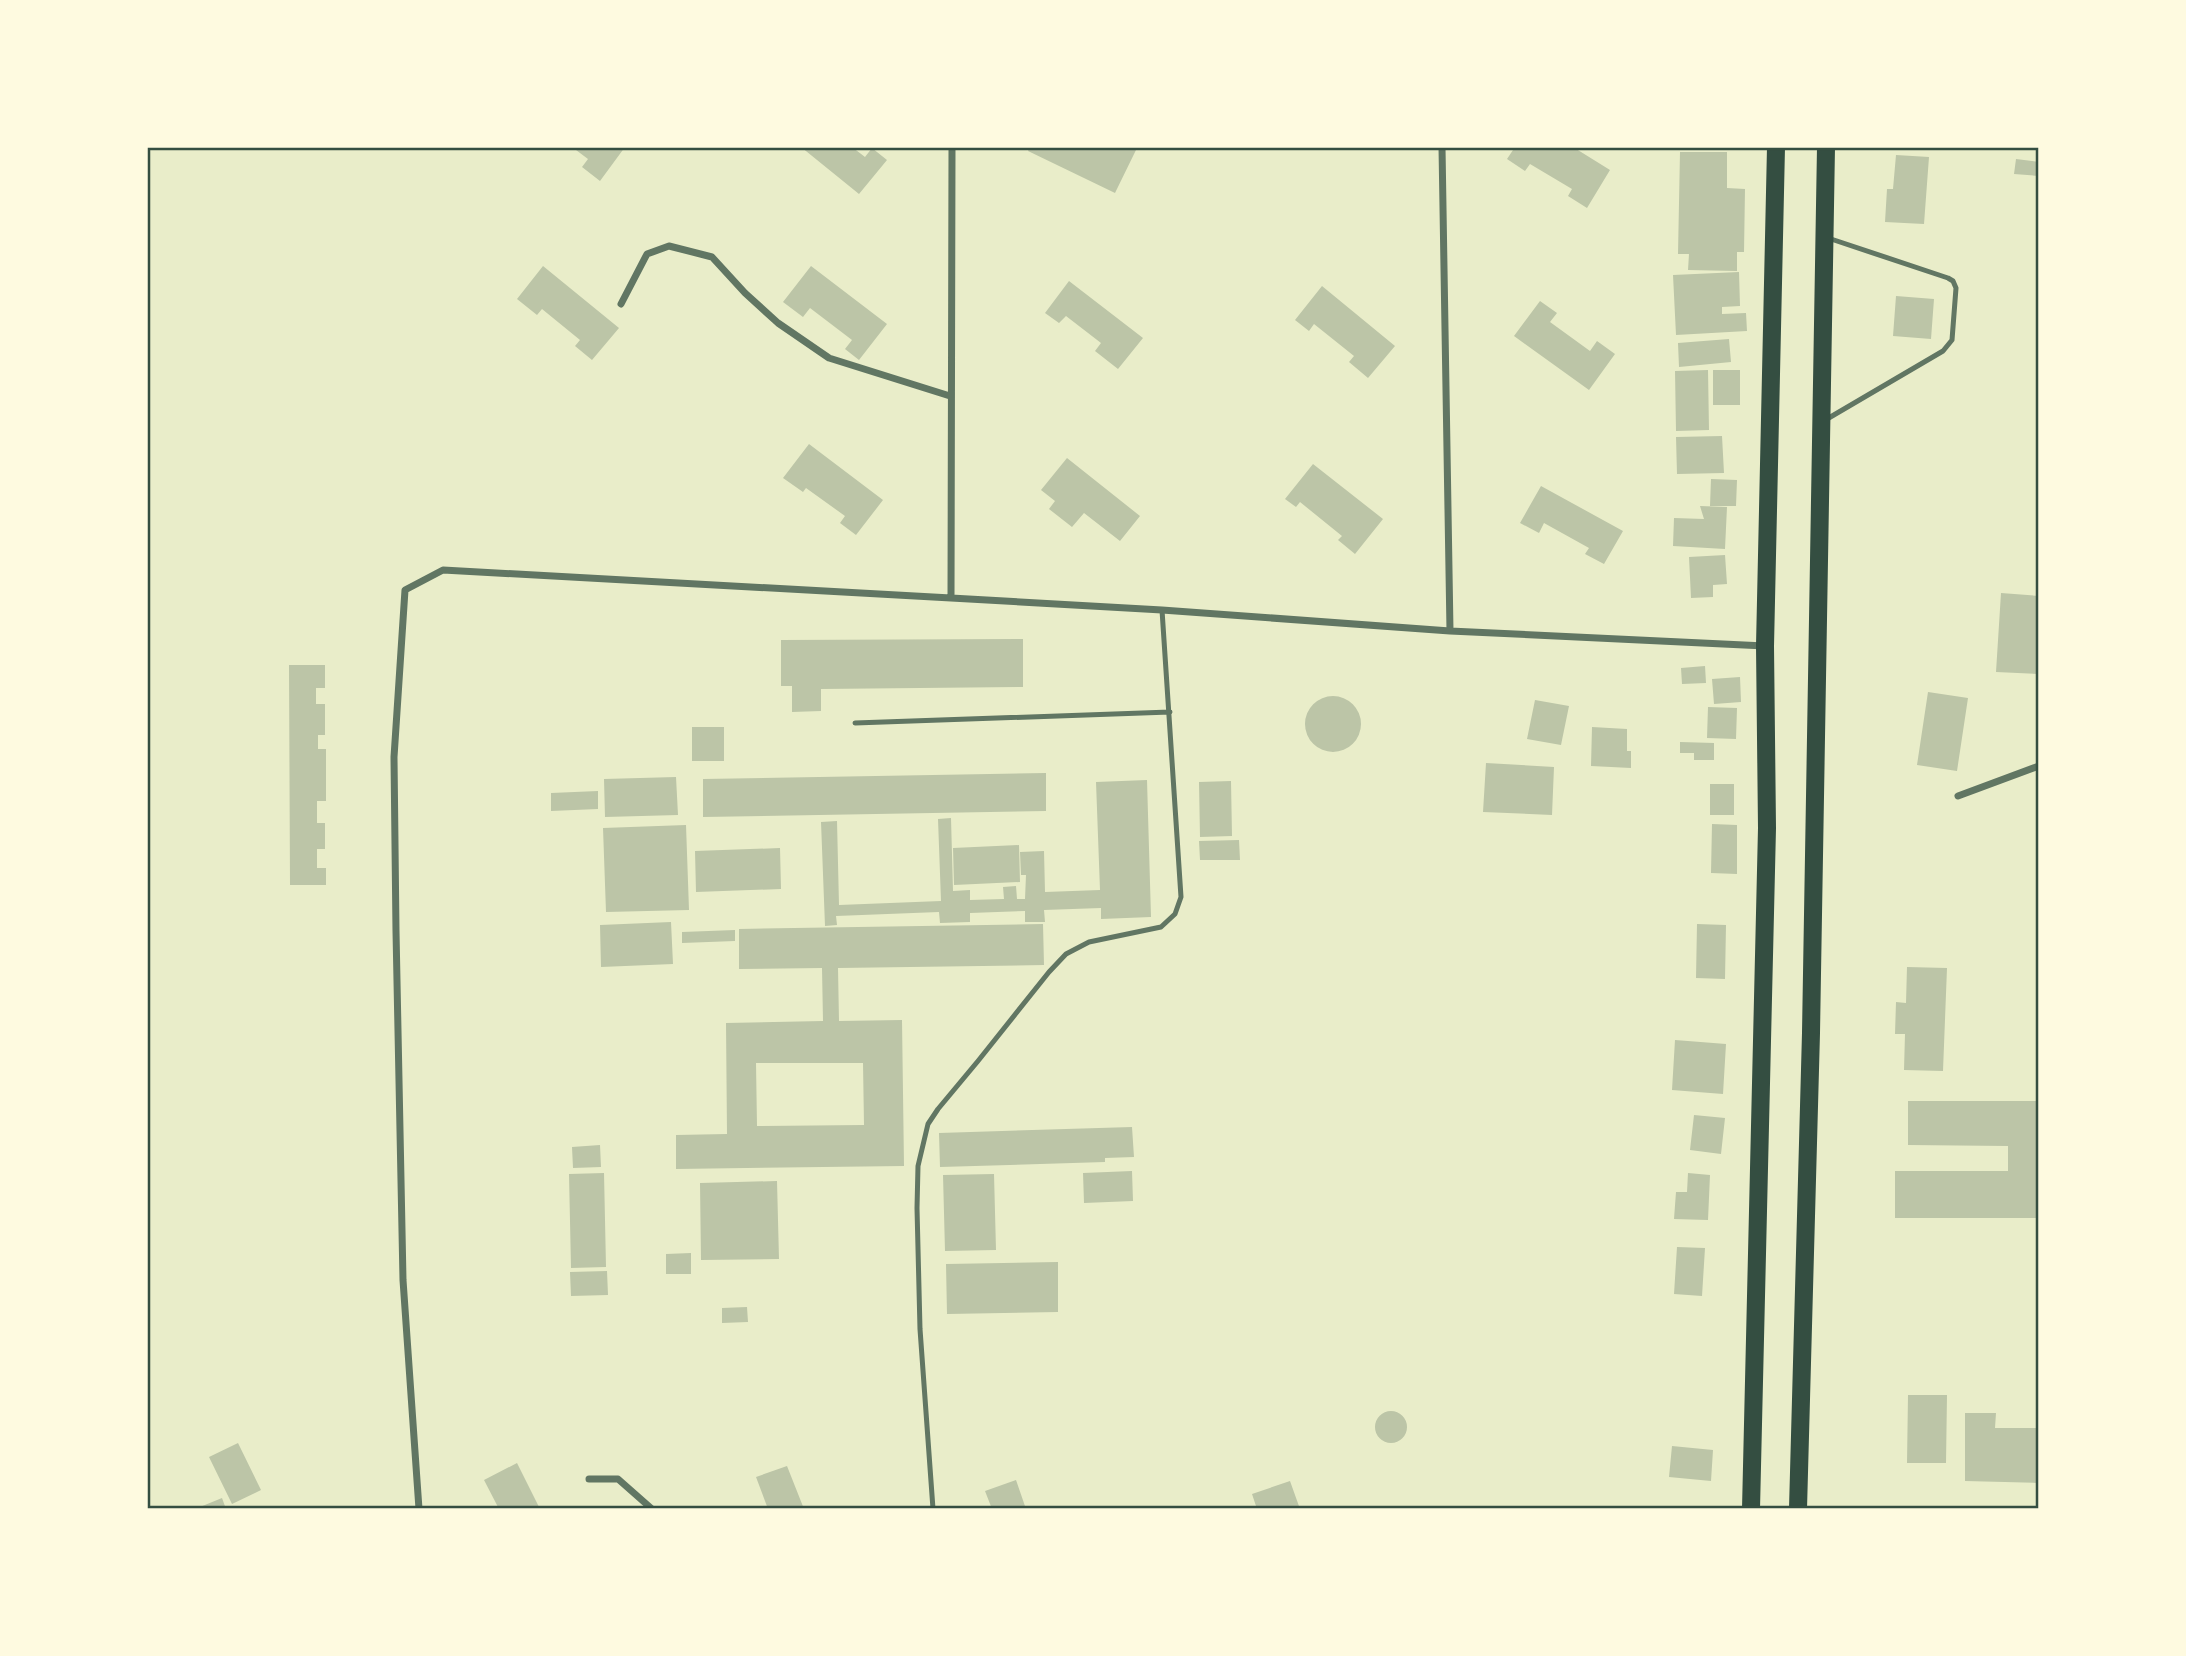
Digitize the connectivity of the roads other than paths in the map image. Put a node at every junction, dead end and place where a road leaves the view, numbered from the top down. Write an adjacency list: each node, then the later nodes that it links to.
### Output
1 (952, 147): 7 (street)
2 (1442, 147): 11 (street)
3 (1776, 147): 12 (main road)
4 (1826, 147): 5 (main road)
5 (1825, 237): 8 (main road); 8 (lane)
6 (621, 304): 7 (street)
7 (950, 396): 9 (street)
8 (1821, 422): 22 (main road)
9 (951, 598): 10 (street); 18 (street)
10 (1162, 610): 11 (street); 13 (lane)
11 (1450, 631): 12 (street)
12 (1765, 646): 21 (main road)
13 (1170, 712): 14 (lane); 20 (lane)
14 (855, 723)
15 (2039, 766): 16 (street)
16 (1958, 796)
17 (589, 1479): 19 (street)
18 (419, 1509)
19 (653, 1509)
20 (933, 1509)
21 (1751, 1509)
22 (1798, 1509)

